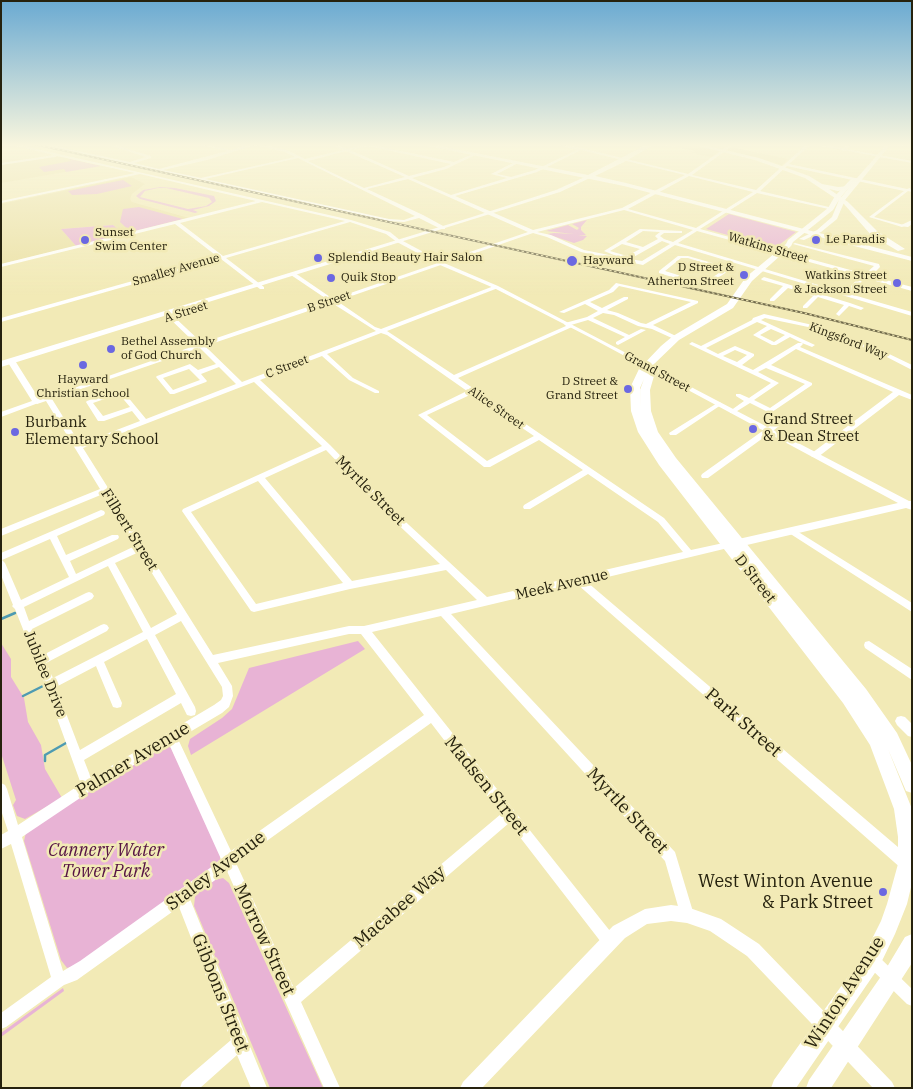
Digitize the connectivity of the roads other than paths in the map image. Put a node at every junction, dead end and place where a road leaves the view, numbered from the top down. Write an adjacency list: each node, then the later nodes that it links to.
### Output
1 (36, 195): 18 (street)
2 (235, 195): 17 (street)
3 (273, 195): 23 (street)
4 (376, 195): 23 (street)
5 (456, 195): 15 (street)
6 (546, 195): 22 (main road, A Street)
7 (651, 195): 19 (street, B Street)
8 (667, 195): 21 (main road)
9 (750, 195): 21 (street)
10 (772, 195): 20 (street)
11 (833, 195): 16 (main road)
12 (843, 195): 16 (main road, D Street)
13 (845, 195): 16 (main road, D Street)
14 (903, 195): 24 (street)
15 (452, 196): 22 (street)
16 (840, 200): 20 (main road, D Street); 28 (main road); 36 (main road, D Street); 47 (main road)
17 (262, 201): 25 (street); 27 (street)
18 (1, 202)
19 (624, 209): 31 (street, Watkins Street); 34 (street, B Street)
20 (830, 209): 32 (main road, D Street)
21 (727, 211): 31 (street); 32 (main road)
22 (490, 213): 30 (main road, A Street); 34 (street)
23 (421, 216): 30 (street)
24 (872, 218): 28 (main road); 29 (street)
25 (351, 221): 38 (street); 48 (street, Smalley Avenue)
26 (912, 221): 29 (street)
27 (176, 222): 48 (street); 52 (street)
28 (863, 222): 45 (main road)
29 (902, 226)
30 (443, 228): 38 (main road, A Street)
31 (699, 229): 40 (street); 44 (street, Watkins Street)
32 (804, 230): 36 (main road); 41 (main road, D Street)
33 (662, 231): 35 (street); 37 (street); 39 (street)
34 (533, 232): 40 (street); 51 (street, B Street)
35 (680, 232)
36 (813, 233): 41 (main road, D Street); 42 (main road)
37 (662, 240): 40 (street); 43 (street)
38 (399, 241): 51 (street, Grand Street); 55 (main road, A Street)
39 (622, 242): 43 (street); 43 (street)
40 (676, 244): 46 (street)
41 (792, 244): 44 (main road, D Street); 56 (street)
42 (859, 244): 47 (main road); 53 (main road)
43 (644, 249)
44 (780, 252): 54 (main road, D Street); 56 (street, Watkins Street)
45 (912, 254)
46 (714, 256): 50 (street); 54 (street)
47 (901, 256): 49 (main road)
48 (222, 257): 59 (street); 80 (street, Smalley Avenue)
49 (912, 261)
50 (705, 262): 50 (street)
51 (442, 264): 61 (street, Grand Street); 68 (street, B Street)
52 (1, 266)
53 (912, 268)
54 (759, 270): 58 (street); 87 (main road, D Street)
55 (296, 275): 59 (main road, A Street); 68 (street, Alice Street)
56 (867, 276): 63 (street, Watkins Street); 65 (street)
57 (764, 279): 60 (street)
58 (806, 283): 62 (street); 65 (street)
59 (260, 286): 77 (main road, A Street)
60 (787, 286): 62 (street); 67 (street)
61 (496, 288): 81 (street, Grand Street); 84 (street, C Street)
62 (800, 289): 64 (street)
63 (912, 289)
64 (817, 295): 70 (street); 71 (street)
65 (846, 295): 76 (street)
66 (626, 298): 73 (street)
67 (772, 300)
68 (334, 301): 84 (street, Alice Street); 92 (street, B Street)
69 (586, 302): 73 (street); 74 (street); 83 (street)
70 (848, 304): 72 (street); 75 (street)
71 (805, 307)
72 (861, 308)
73 (603, 311): 78 (street); 83 (street)
74 (562, 312)
75 (839, 314)
76 (912, 314)
77 (169, 315): 92 (street); 98 (main road, A Street)
78 (589, 318): 81 (street); 86 (street)
79 (755, 319): 82 (street); 94 (street, Kingsford Way); 103 (street, Kingsford Way)
80 (1, 320)
81 (570, 326): 102 (street, Grand Street); 107 (street)
82 (770, 326): 85 (street); 85 (street)
83 (645, 328): 86 (street); 87 (street)
84 (381, 331): 95 (street, C Street); 107 (street, Alice Street)
85 (789, 335): 88 (street)
86 (629, 337): 89 (street)
87 (675, 339): 102 (main road, D Street)
88 (804, 342): 91 (street); 93 (street)
89 (618, 343)
90 (692, 344): 94 (street)
91 (812, 345)
92 (201, 347): 100 (street); 115 (street, B Street)
93 (796, 347): 101 (street); 112 (street)
94 (700, 348): 96 (street)
95 (323, 354): 108 (street, C Street); 111 (street)
96 (719, 356): 99 (street); 99 (street)
97 (1, 364): 98 (main road, A Street)
98 (13, 364): 104 (main road, A Street); 117 (street)
99 (737, 364): 105 (street)
100 (220, 365): 106 (street); 109 (street)
101 (766, 365): 105 (street); 116 (street)
102 (648, 366): 118 (street, Grand Street); 141 (main road, D Street)
103 (912, 368)
104 (1, 370)
105 (753, 372): 116 (street)
106 (197, 373): 106 (street)
107 (453, 378): 110 (street, Alice Street)
108 (255, 380): 109 (street, C Street); 128 (street, Myrtle Street)
109 (241, 385): 122 (street, C Street)
110 (472, 391): 126 (street, Alice Street); 126 (street)
111 (377, 392)
112 (898, 392): 114 (street); 129 (street)
113 (738, 395): 116 (street)
114 (911, 397)
115 (48, 398): 117 (street, B Street); 127 (street, Filbert Street)
116 (750, 401): 120 (street)
117 (37, 402): 121 (street, B Street)
118 (719, 404): 120 (street, Grand Street); 125 (street)
119 (134, 408): 119 (street); 122 (street)
120 (732, 412): 124 (street, Grand Street)
121 (1, 415)
122 (145, 422): 127 (street, C Street)
123 (780, 422): 124 (street)
124 (769, 431): 129 (street, Grand Street); 131 (street)
125 (673, 433)
126 (538, 436): 130 (street, Alice Street)
127 (79, 447): 133 (street, Filbert Street)
128 (327, 447): 132 (street); 148 (street, Myrtle Street)
129 (814, 455): 134 (street, Grand Street)
130 (588, 472): 135 (street); 143 (street, Alice Street)
131 (705, 476)
132 (260, 478): 151 (street); 151 (street)
133 (105, 490): 138 (street); 142 (street, Filbert Street)
134 (910, 505): 137 (street, Meek Avenue)
135 (527, 507)
136 (101, 513): 139 (street)
137 (792, 531): 141 (street, Meek Avenue); 155 (street)
138 (1, 533)
139 (52, 535): 144 (street); 145 (street)
140 (115, 537): 145 (street)
141 (734, 544): 143 (street, Meek Avenue); 178 (main road, D Street)
142 (140, 547): 146 (street); 157 (street, Filbert Street)
143 (689, 554): 150 (street, Meek Avenue)
144 (1, 557)
145 (64, 560): 149 (street)
146 (110, 562): 149 (street); 161 (street)
147 (1, 563): 154 (street, Jubilee Drive)
148 (447, 566): 151 (street); 153 (street, Myrtle Street)
149 (74, 579): 154 (street)
150 (580, 581): 153 (street, Meek Avenue); 184 (street, Park Street)
151 (350, 584)
152 (89, 596): 158 (street)
153 (486, 602): 156 (street, Meek Avenue)
154 (17, 606): 158 (street, Jubilee Drive)
155 (912, 608)
156 (443, 612): 160 (street, Meek Avenue); 182 (street, Myrtle Street)
157 (182, 616): 161 (street); 163 (street, Filbert Street)
158 (26, 626): 164 (street, Jubilee Drive)
159 (104, 628): 164 (street)
160 (364, 630): 163 (street, Meek Avenue); 171 (street, Madsen Street)
161 (149, 634): 165 (street); 168 (street)
162 (869, 646): 166 (street)
163 (212, 660): 174 (street, Palmer Avenue)
164 (40, 661): 167 (street, Jubilee Drive)
165 (99, 661): 167 (street); 169 (street)
166 (912, 675)
167 (50, 685): 175 (street, Jubilee Drive)
168 (182, 696): 170 (street); 175 (street)
169 (117, 703)
170 (190, 711)
171 (430, 717): 179 (street, Madsen Street); 183 (street, Staley Avenue)
172 (901, 720): 173 (street)
173 (912, 732)
174 (172, 737): 176 (street, Palmer Avenue); 183 (street, Morrow Street)
175 (77, 758): 176 (street, Jubilee Drive)
176 (88, 786): 180 (street, Palmer Avenue)
177 (1, 789): 180 (street)
178 (907, 789): 184 (main road, Winton Avenue)
179 (509, 815): 187 (street, Madsen Street); 193 (street, Macabee Way)
180 (15, 834): 181 (street, Palmer Avenue); 191 (street)
181 (1, 843)
182 (670, 858): 186 (street, Myrtle Street)
183 (228, 862): 185 (street, Staley Avenue); 193 (street, Morrow Street)
184 (909, 866): 189 (main road, Winton Avenue)
185 (182, 897): 191 (street, Staley Avenue); 196 (street, Gibbons Street)
186 (687, 915): 187 (street); 195 (street)
187 (609, 941): 201 (street)
188 (912, 944): 190 (main road, Winton Avenue)
189 (872, 960): 190 (street); 195 (main road, Winton Avenue)
190 (891, 978): 192 (street); 197 (main road, Winton Avenue)
191 (60, 980): 194 (street, Staley Avenue)
192 (912, 998)
193 (292, 1000): 200 (street, Morrow Street)
194 (1, 1022)
195 (827, 1025): 197 (street); 202 (main road, Winton Avenue)
196 (240, 1043): 198 (street); 199 (street, Gibbons Street)
197 (846, 1046): 203 (main road, Winton Avenue); 204 (street)
198 (188, 1088)
199 (259, 1088)
200 (332, 1088)
201 (470, 1088)
202 (782, 1088)
203 (817, 1088)
204 (886, 1088)

